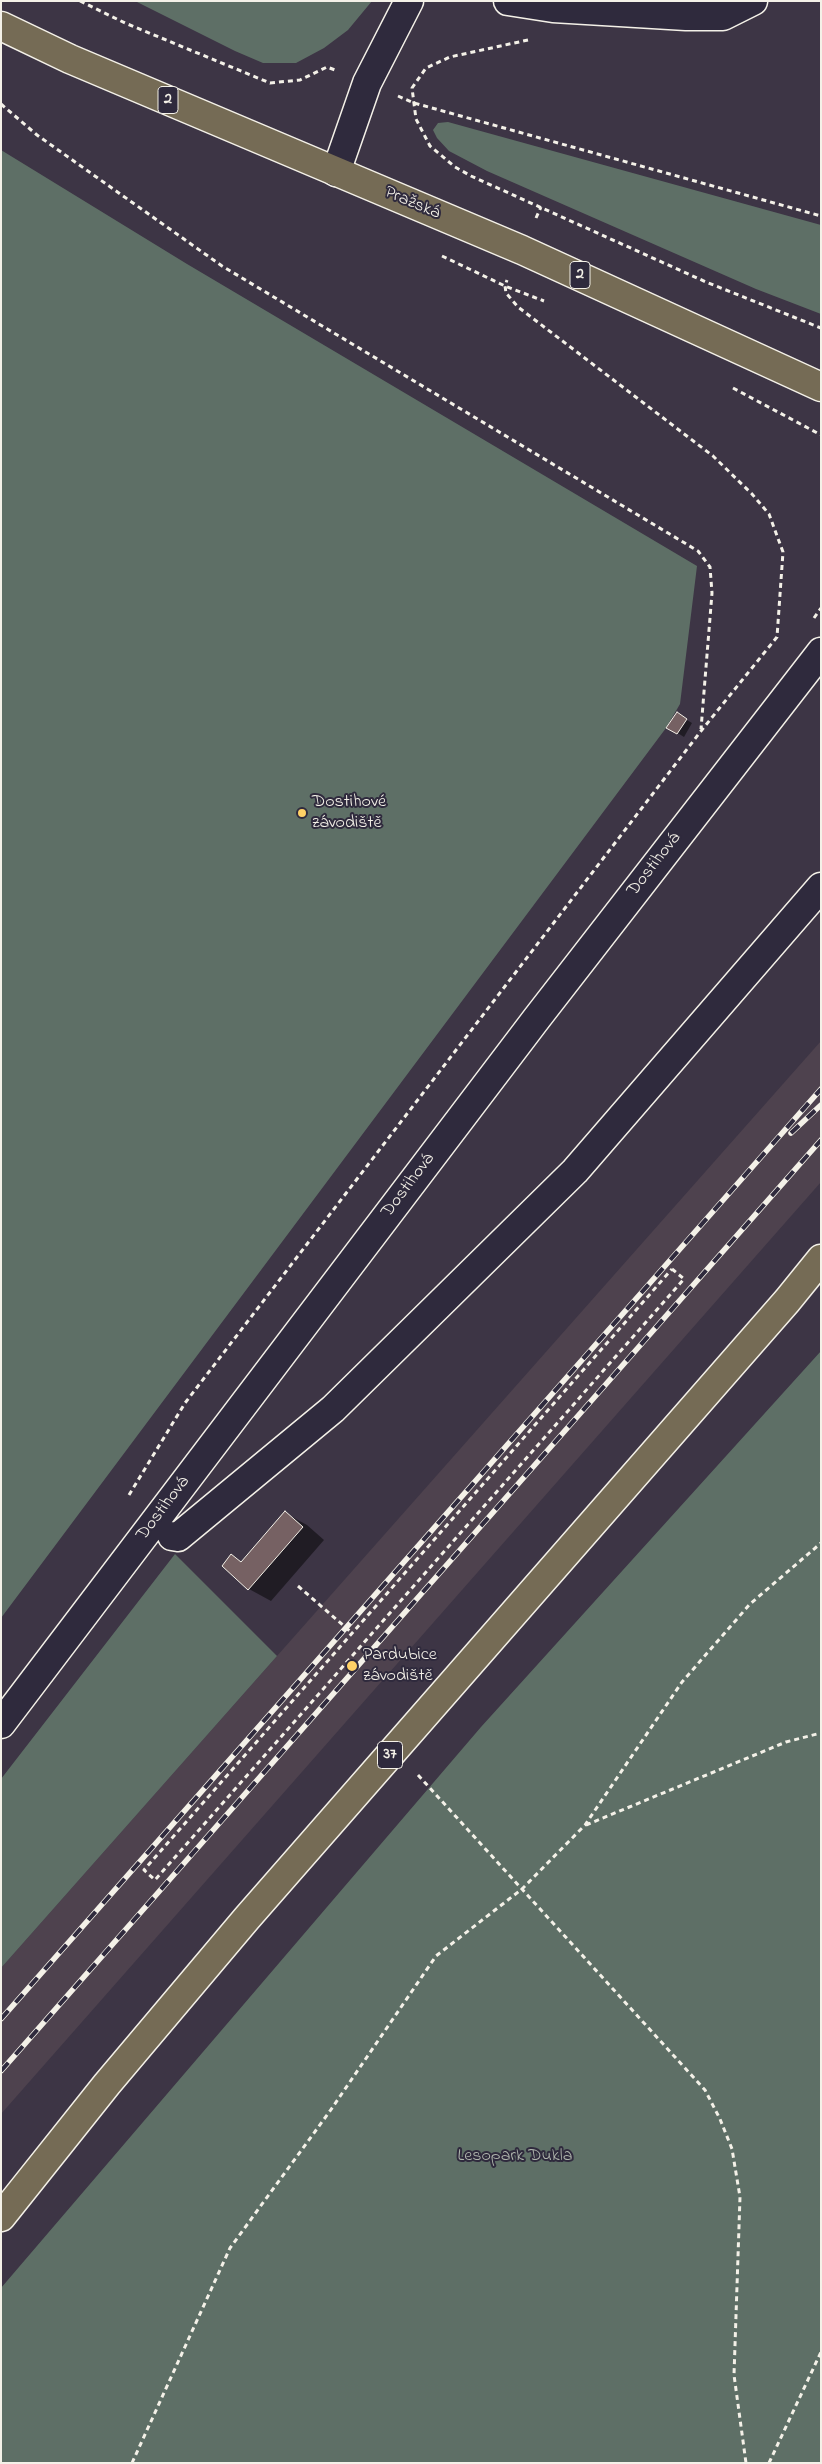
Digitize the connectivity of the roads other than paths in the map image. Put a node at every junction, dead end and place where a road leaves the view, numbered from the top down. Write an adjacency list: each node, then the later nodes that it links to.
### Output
1 (409, 1): 5 (street)
2 (508, 1): 3 (street)
3 (753, 1)
4 (1, 26): 5 (main road, Pražská / 2)
5 (336, 172): 6 (main road, Pražská / 2)
6 (821, 387)
7 (821, 652): 13 (street, Dostihová)
8 (821, 887): 12 (street)
9 (821, 1259): 11 (main road, 37)
10 (821, 1268): 11 (main road, 37)
11 (787, 1301): 14 (main road, 37)
12 (172, 1536)
13 (1, 1724)
14 (1, 2217)

